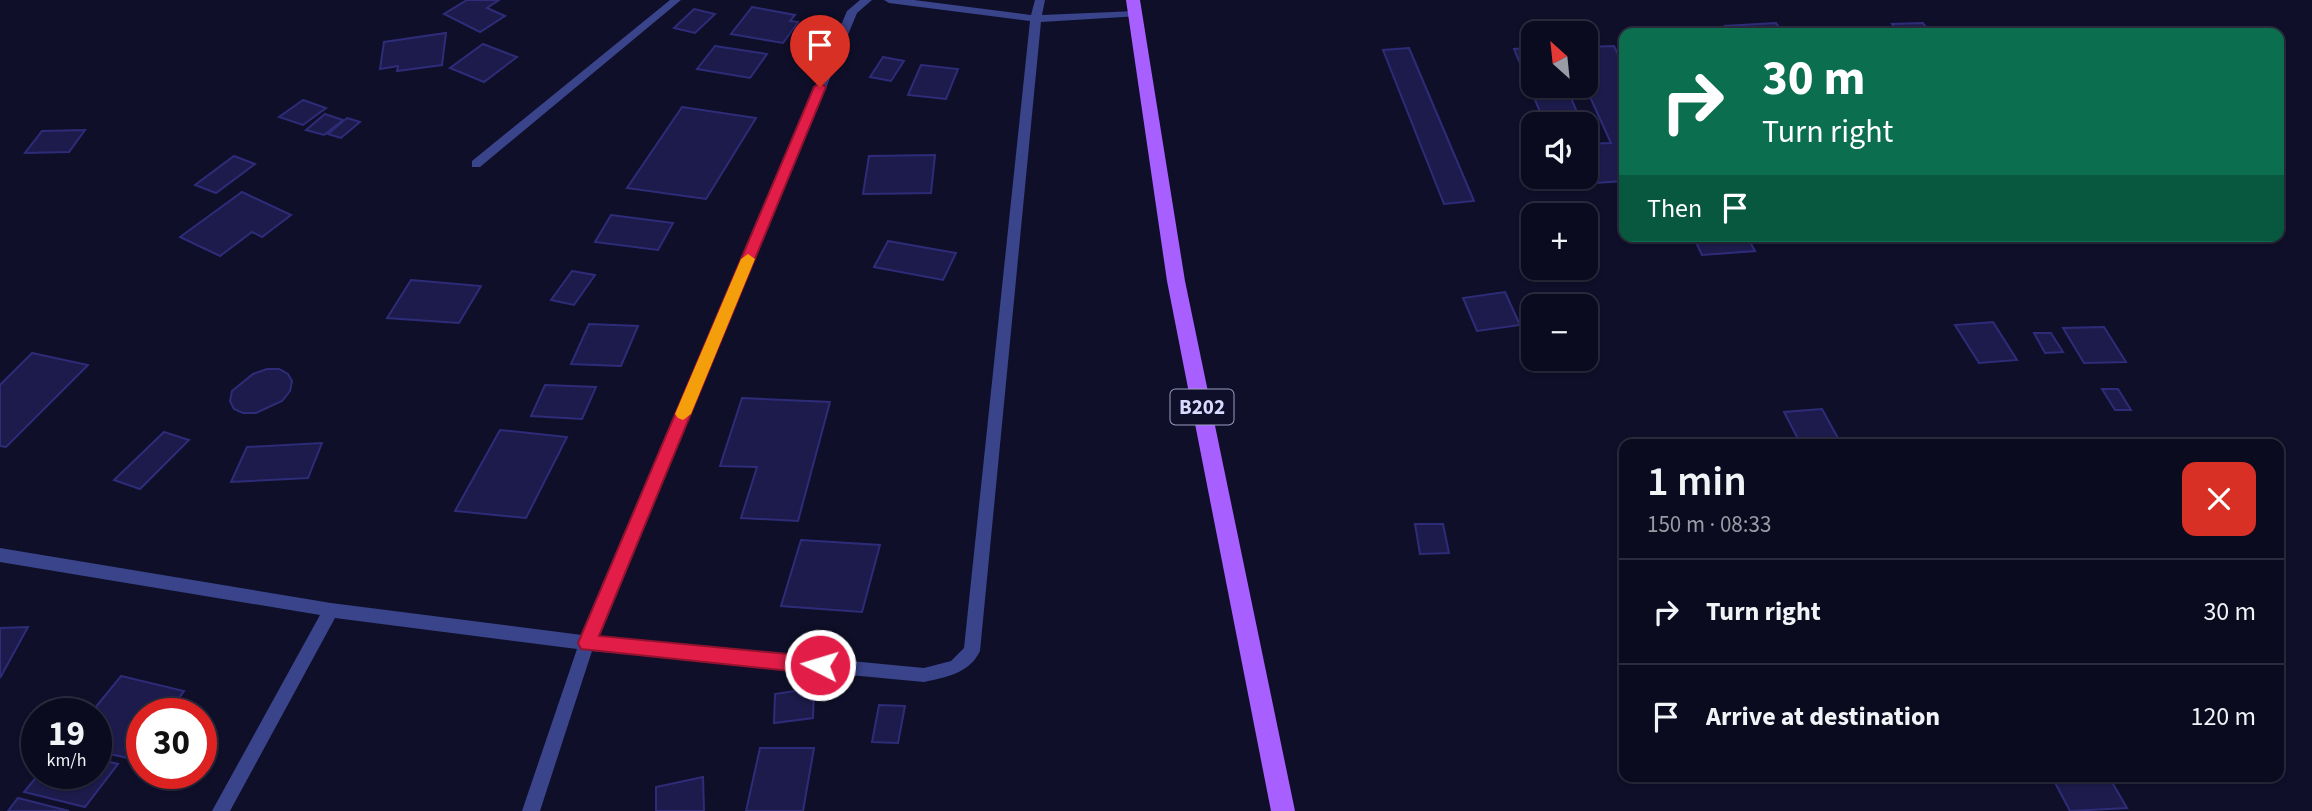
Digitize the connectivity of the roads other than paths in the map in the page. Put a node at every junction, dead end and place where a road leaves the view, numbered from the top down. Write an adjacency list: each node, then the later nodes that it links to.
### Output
1 (676, 0): 7 (street)
2 (867, 0): 10 (street)
3 (889, 0): 6 (street)
4 (1040, 0): 6 (street)
5 (1135, 7): 6 (street); 13 (main road, B202)
6 (1035, 19): 10 (street)
7 (476, 164)
8 (0, 555): 9 (street)
9 (331, 610): 10 (street); 11 (street)
10 (587, 643): 12 (street)
11 (221, 811)
12 (531, 811)
13 (1283, 811)

